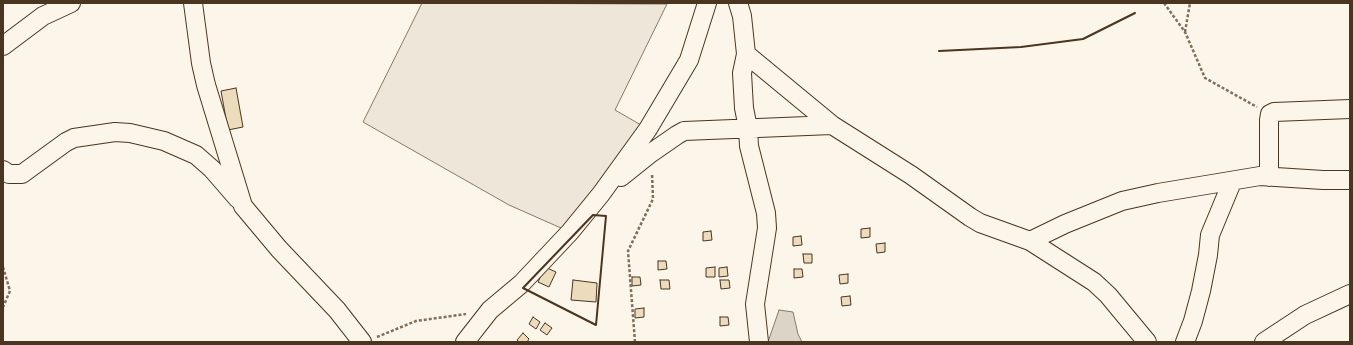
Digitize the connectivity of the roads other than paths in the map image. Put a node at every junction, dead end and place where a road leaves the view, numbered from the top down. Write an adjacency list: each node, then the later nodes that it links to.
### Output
1 (71, 3): 5 (street)
2 (193, 3): 15 (street)
3 (707, 3): 14 (street)
4 (738, 3): 6 (street)
5 (3, 46)
6 (746, 54): 8 (street); 9 (street)
7 (1350, 110): 11 (street)
8 (832, 125): 9 (street); 16 (street)
9 (748, 128): 14 (street); 20 (street)
10 (3, 170): 15 (street)
11 (1269, 177): 12 (street); 13 (street)
12 (1350, 180)
13 (1232, 182): 16 (street); 22 (street)
14 (601, 194): 19 (street)
15 (243, 206): 18 (street)
16 (1030, 241): 21 (street)
17 (1350, 294): 23 (street)
18 (366, 341)
19 (465, 342)
20 (759, 342)
21 (1147, 342)
22 (1185, 342)
23 (1264, 342)

